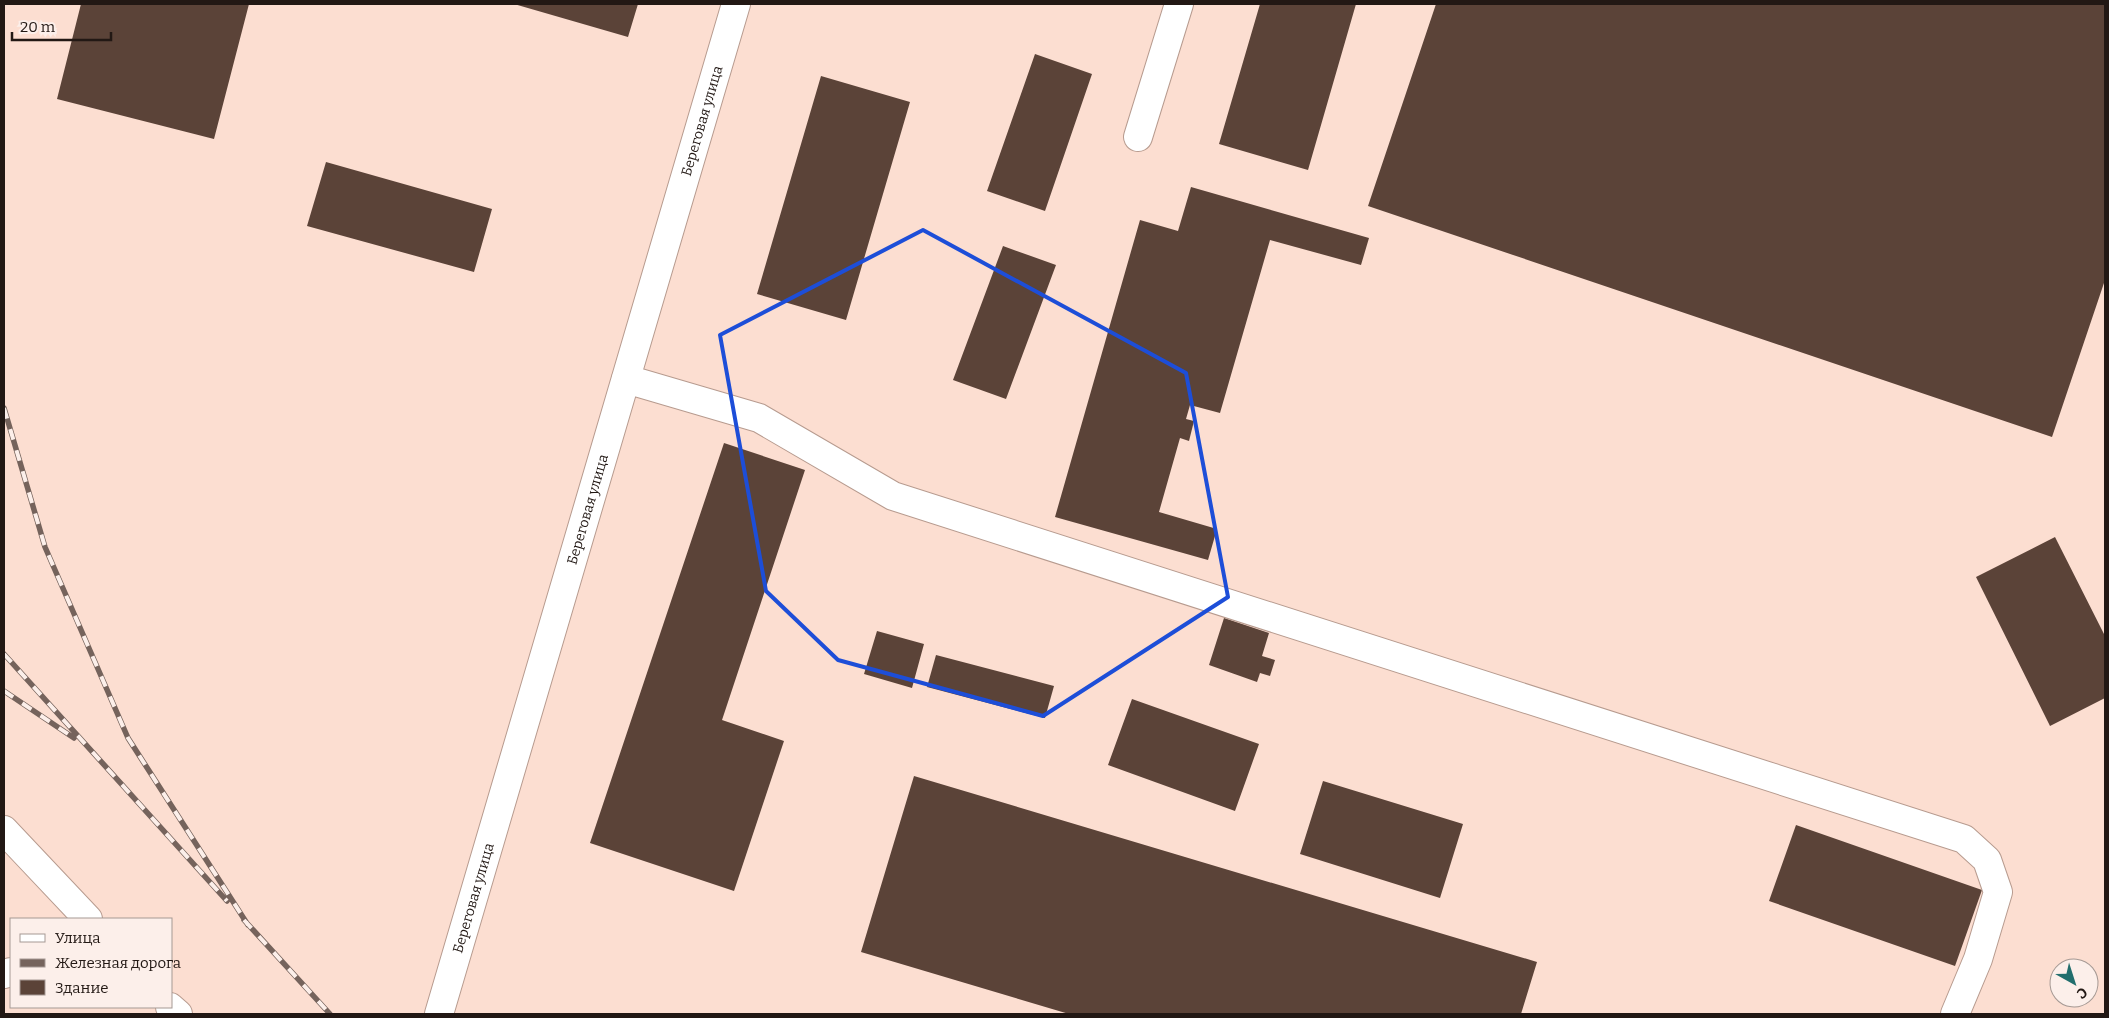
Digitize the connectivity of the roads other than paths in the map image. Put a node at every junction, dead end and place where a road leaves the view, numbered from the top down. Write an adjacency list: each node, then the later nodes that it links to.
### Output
1 (736, 4): 4 (street, Береговая улица)
2 (1180, 4): 3 (street)
3 (1138, 137)
4 (626, 378): 7 (street, Береговая улица); 8 (street)
5 (4, 830): 6 (street)
6 (87, 918)
7 (439, 1014)
8 (1955, 1014)

